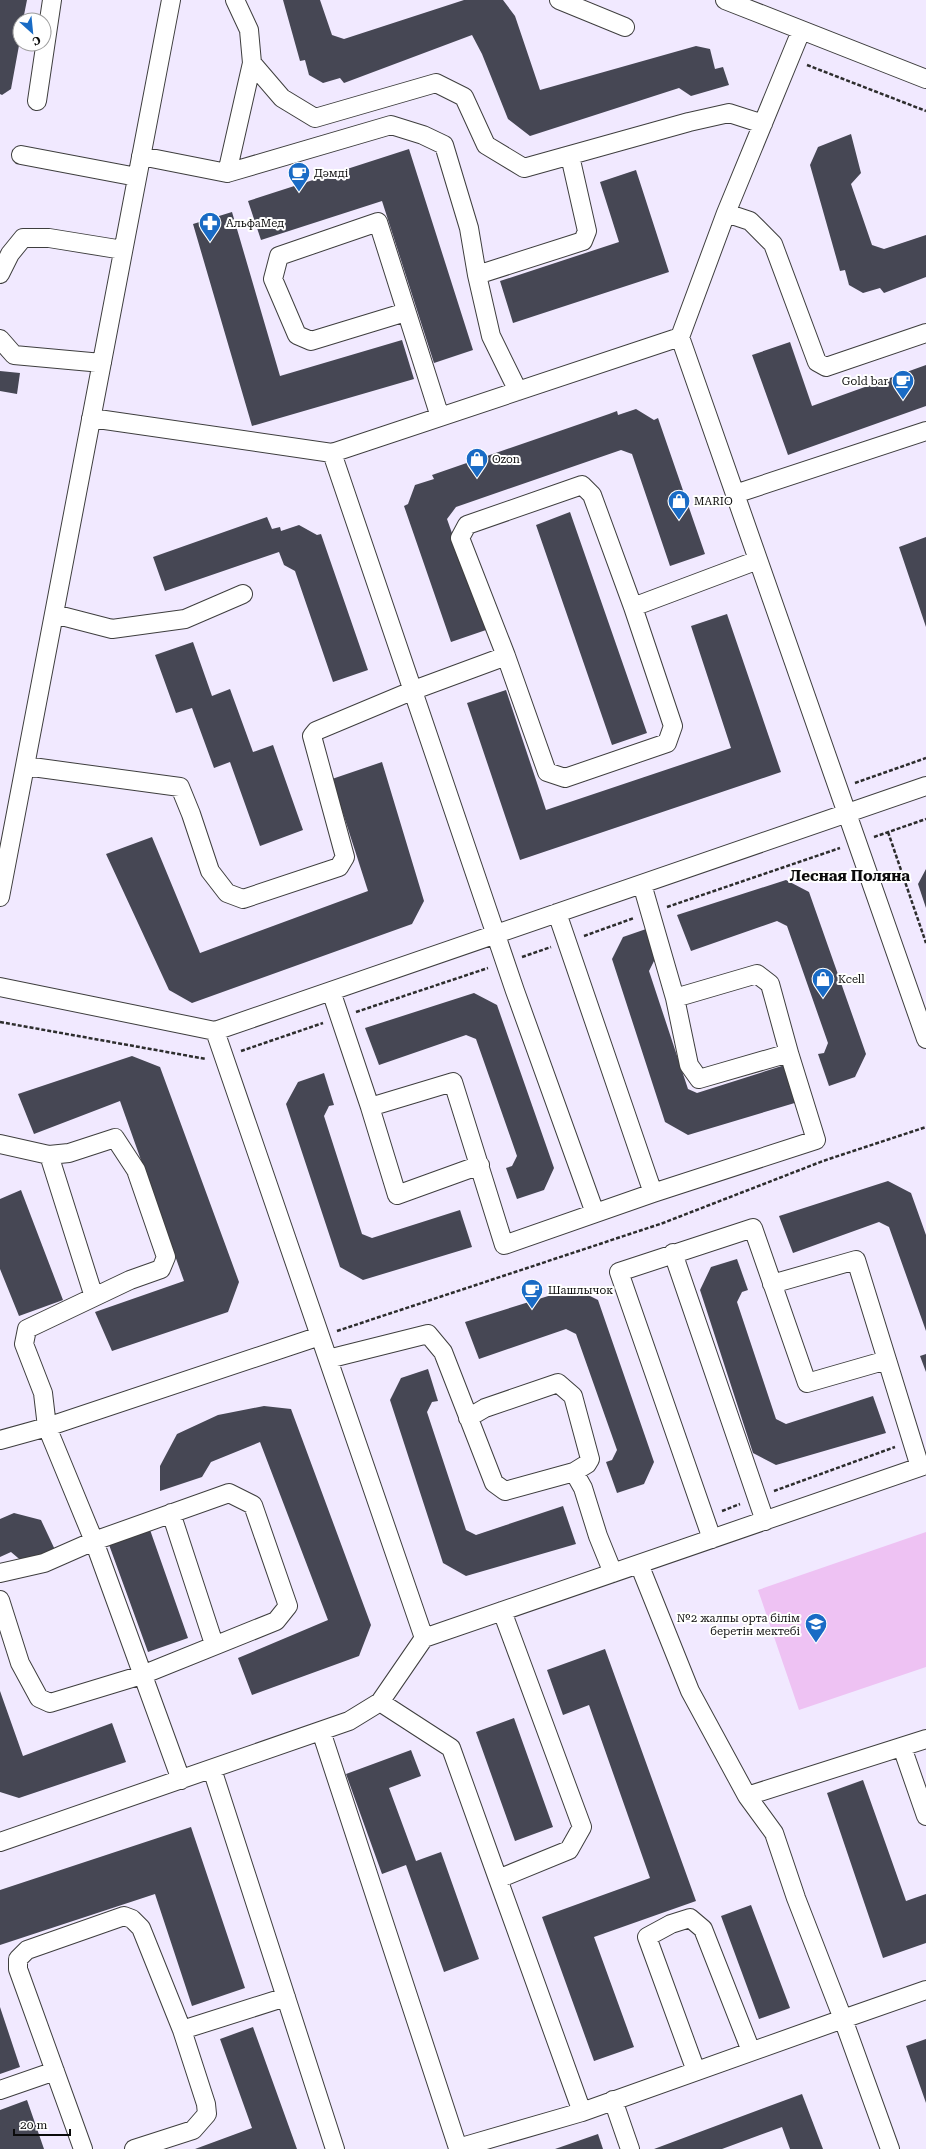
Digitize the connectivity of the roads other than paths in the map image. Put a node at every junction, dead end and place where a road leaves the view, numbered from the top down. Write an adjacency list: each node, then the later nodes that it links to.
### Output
1 (52, 0): 10 (street)
2 (171, 0): 13 (street)
3 (235, 0): 8 (street)
4 (559, 0): 6 (street)
5 (725, 0): 7 (street)
6 (625, 27)
7 (801, 31): 9 (street); 11 (street)
8 (252, 62): 14 (street); 15 (street)
9 (926, 79)
10 (37, 101)
11 (763, 124): 14 (street); 17 (street)
12 (21, 156): 16 (street)
13 (142, 156): 15 (street); 16 (street)
14 (570, 156): 20 (street)
15 (227, 173): 20 (street)
16 (137, 177): 18 (street)
17 (726, 213): 22 (street); 23 (street)
18 (124, 250): 19 (street); 25 (street)
19 (0, 274)
20 (477, 275): 26 (street)
21 (406, 312): 21 (street); 28 (street)
22 (926, 334)
23 (680, 337): 26 (street); 31 (street)
24 (0, 339): 25 (street)
25 (102, 363): 27 (street)
26 (518, 391): 28 (street)
27 (92, 418): 30 (street); 35 (street)
28 (440, 418): 30 (street)
29 (926, 431): 31 (street)
30 (332, 453): 37 (street)
31 (735, 494): 32 (street)
32 (758, 560): 34 (street); 40 (street)
33 (243, 594): 35 (street)
34 (633, 607): 36 (street); 36 (street)
35 (54, 614): 38 (street)
36 (506, 656): 37 (street)
37 (414, 690): 38 (street); 44 (street)
38 (25, 766): 42 (street)
39 (926, 786): 40 (street)
40 (847, 814): 41 (street); 49 (street)
41 (642, 884): 43 (street); 47 (street)
42 (0, 897)
43 (557, 913): 44 (street); 55 (street)
44 (495, 934): 46 (street); 56 (street)
45 (0, 987): 48 (street)
46 (331, 991): 48 (street); 51 (street)
47 (675, 998): 50 (street); 50 (street)
48 (215, 1031): 60 (street)
49 (926, 1039)
50 (789, 1053): 55 (street)
51 (370, 1106): 54 (street); 54 (street)
52 (0, 1144): 53 (street)
53 (49, 1155): 59 (street); 59 (street)
54 (480, 1165): 56 (street)
55 (653, 1193): 56 (street)
56 (595, 1213)
57 (673, 1253): 58 (street); 69 (street); 70 (street)
58 (772, 1284): 62 (street); 62 (street)
59 (94, 1297): 64 (street)
60 (320, 1336): 61 (street); 64 (street)
61 (328, 1359): 63 (street); 77 (street)
62 (887, 1360): 66 (street)
63 (468, 1418): 67 (street); 67 (street)
64 (47, 1427): 65 (street); 71 (street)
65 (0, 1440)
66 (923, 1466): 69 (street)
67 (574, 1472): 73 (street)
68 (171, 1513): 71 (street); 78 (street); 78 (street)
69 (765, 1521): 70 (street)
70 (712, 1539): 72 (street)
71 (94, 1541): 74 (street); 79 (street)
72 (640, 1564): 73 (street); 86 (street)
73 (613, 1573): 76 (street)
74 (0, 1574)
75 (0, 1600): 79 (street)
76 (502, 1611): 77 (street); 89 (street)
77 (424, 1638): 80 (street)
78 (214, 1644): 79 (street)
79 (142, 1675): 85 (street)
80 (380, 1702): 81 (street); 89 (street)
81 (321, 1731): 84 (street); 100 (street)
82 (926, 1739): 83 (street)
83 (902, 1747): 86 (street); 87 (street)
84 (212, 1769): 85 (street); 91 (street)
85 (181, 1780): 88 (street)
86 (747, 1796): 92 (street)
87 (926, 1816)
88 (0, 1842)
89 (498, 1880): 99 (street)
90 (926, 1990): 92 (street)
91 (286, 1997): 93 (street); 103 (street)
92 (843, 2019): 94 (street); 105 (street)
93 (182, 2030): 96 (street); 102 (street)
94 (751, 2051): 95 (street); 95 (street)
95 (696, 2071): 98 (street)
96 (55, 2072): 97 (street); 101 (street)
97 (0, 2090)
98 (613, 2100): 99 (street); 104 (street)
99 (582, 2112): 100 (street)
100 (458, 2148)
101 (83, 2149)
102 (134, 2149)
103 (335, 2149)
104 (630, 2149)
105 (890, 2149)

